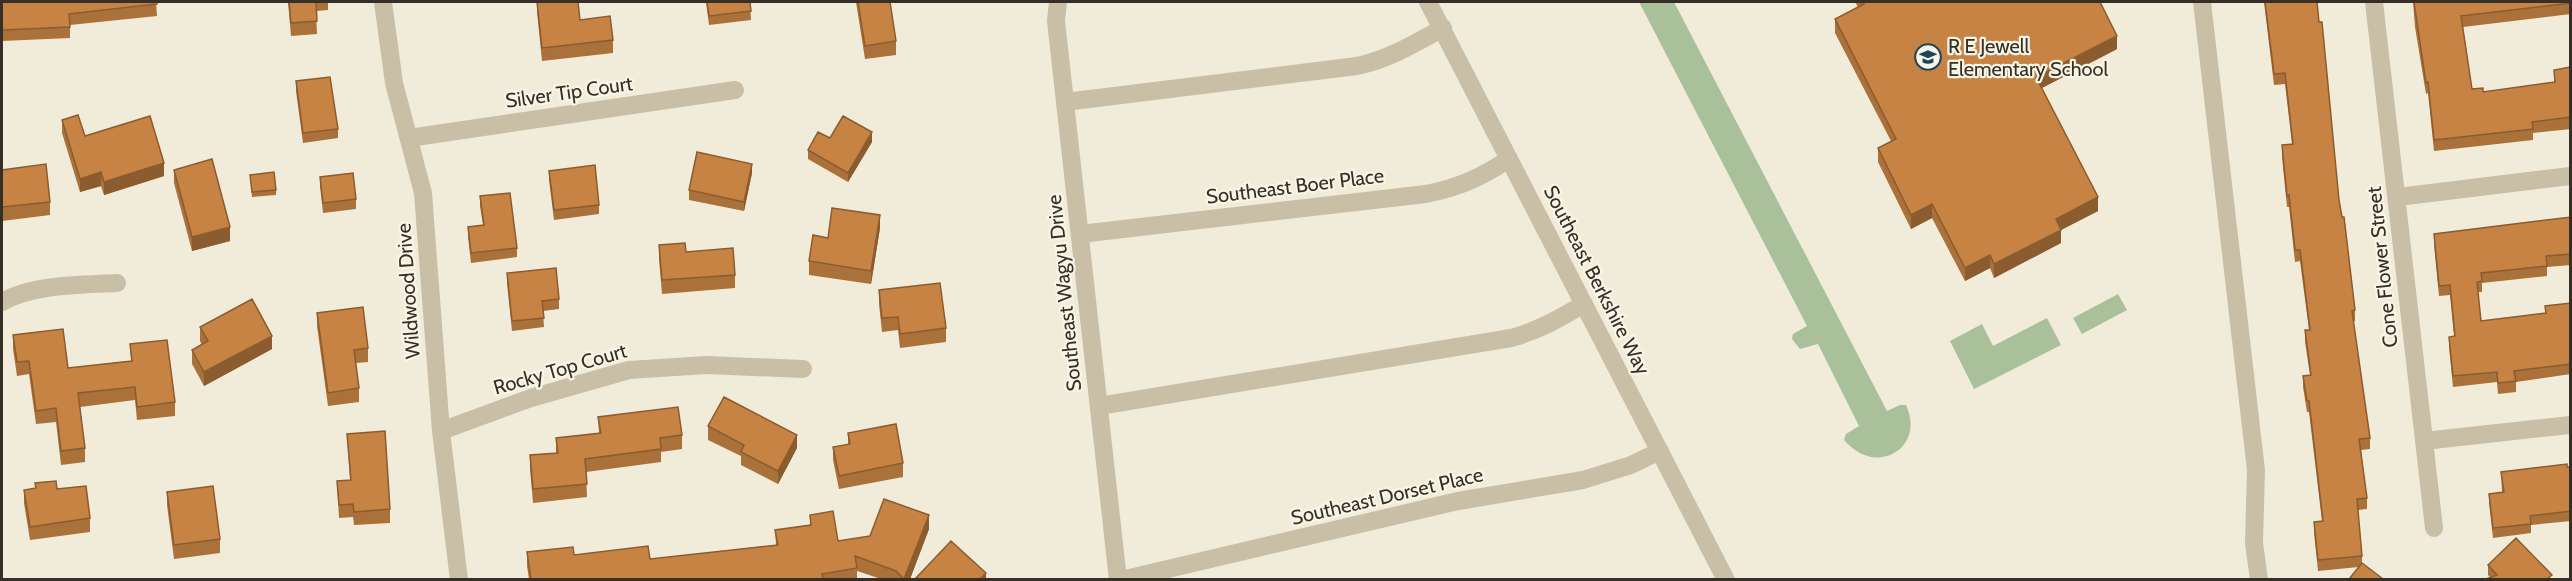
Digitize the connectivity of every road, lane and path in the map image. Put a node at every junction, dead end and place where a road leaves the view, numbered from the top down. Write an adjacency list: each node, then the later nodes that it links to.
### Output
1 (383, 2): 9 (street, Wildwood Drive)
2 (1058, 2): 8 (street, Southeast Wagyu Drive)
3 (1428, 2): 6 (street, Southeast Berkshire Way)
4 (2202, 2): 27 (street)
5 (2374, 2): 12 (street, Cone Flower Street)
6 (1443, 28): 8 (street); 10 (street, Southeast Berkshire Way)
7 (735, 90): 9 (street, Silver Tip Court)
8 (1065, 102): 13 (street, Southeast Wagyu Drive)
9 (409, 138): 20 (street, Wildwood Drive)
10 (1509, 159): 13 (street, Southeast Boer Place); 16 (street, Southeast Berkshire Way)
11 (2571, 176): 12 (street)
12 (2398, 197): 21 (street, Cone Flower Street)
13 (1080, 234): 18 (street, Southeast Wagyu Drive)
14 (117, 283): 15 (street)
15 (2, 302)
16 (1584, 304): 18 (street); 22 (street, Southeast Berkshire Way)
17 (803, 369): 20 (street, Rocky Top Court)
18 (1099, 406): 25 (street, Southeast Wagyu Drive)
19 (2571, 425): 21 (street)
20 (441, 431): 24 (street, Wildwood Drive)
21 (2424, 441): 23 (street, Cone Flower Street)
22 (1660, 451): 25 (street, Southeast Dorset Place); 26 (street, Southeast Berkshire Way)
23 (2434, 528)
24 (459, 579)
25 (1120, 579)
26 (1726, 579)
27 (2259, 579)

